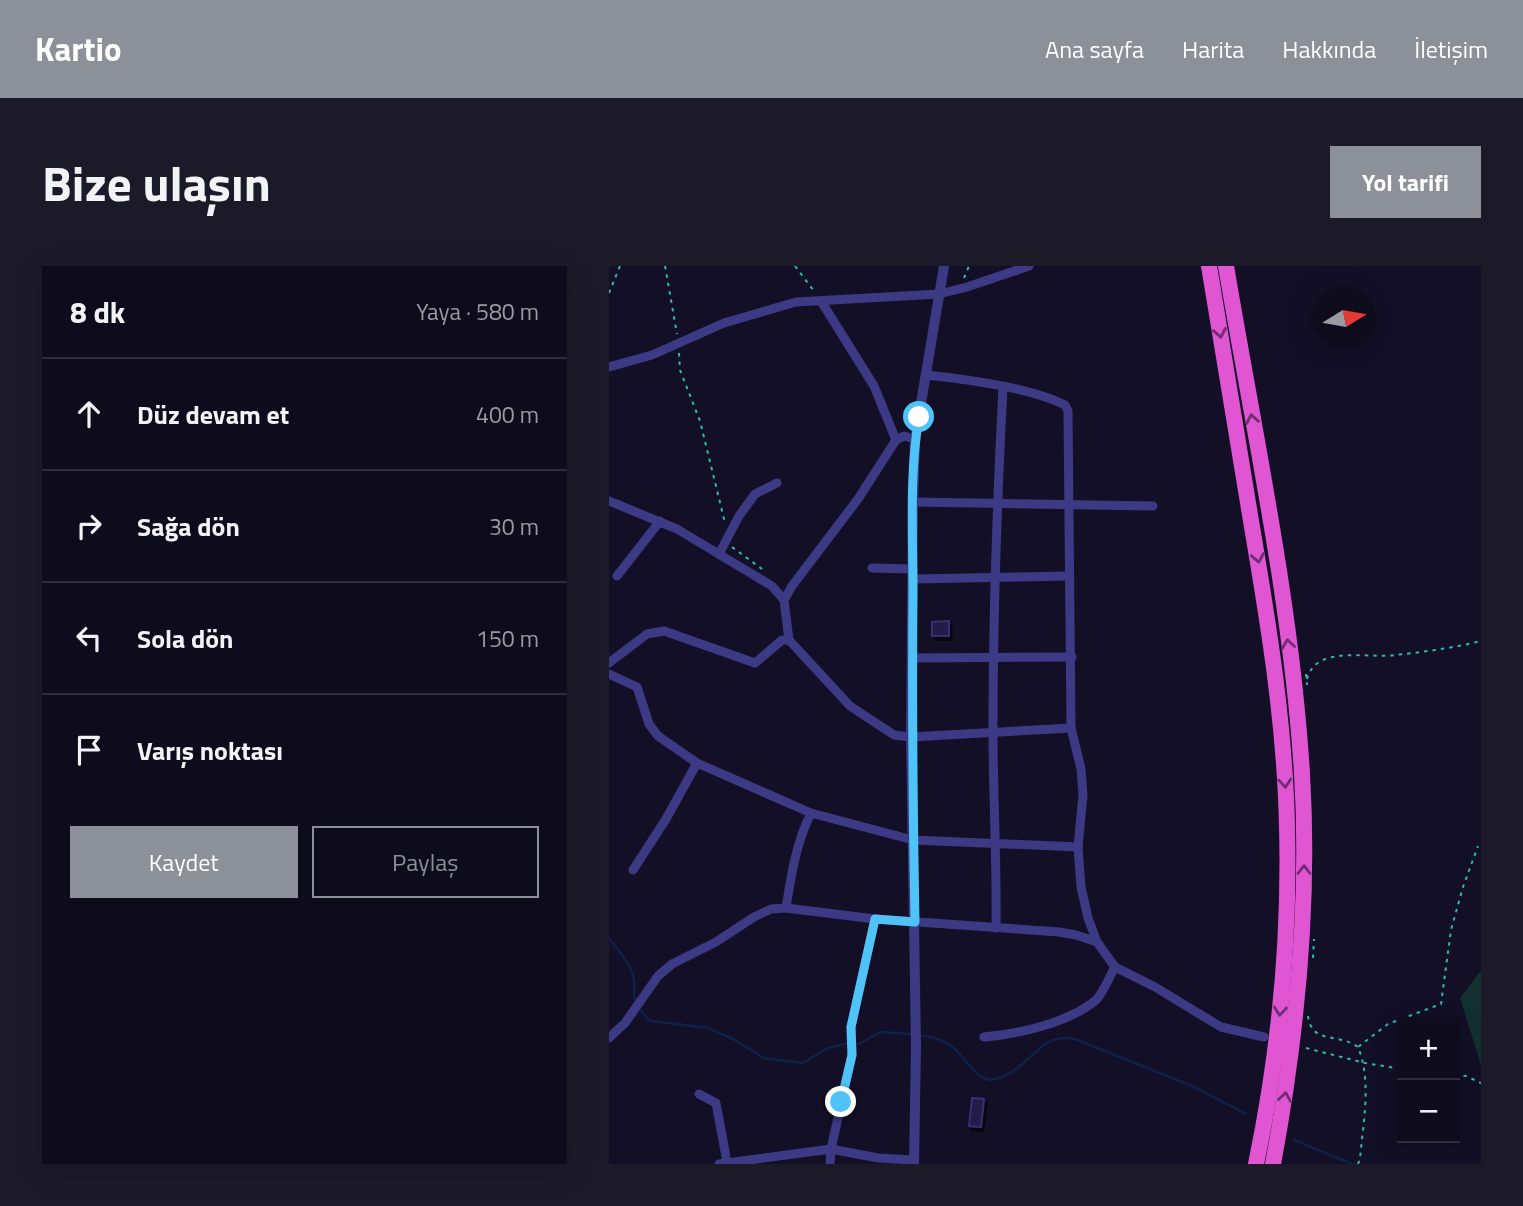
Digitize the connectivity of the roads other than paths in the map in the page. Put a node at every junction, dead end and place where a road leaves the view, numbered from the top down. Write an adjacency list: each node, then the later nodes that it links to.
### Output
1 (944, 266): 5 (street)
2 (1029, 266): 5 (street)
3 (1209, 266): 55 (highway, one-way to 55)
4 (1226, 266): 56 (highway, one-way to 4)
5 (939, 294): 6 (street); 8 (street)
6 (821, 301): 7 (street); 11 (street)
7 (609, 367)
8 (926, 375): 9 (street); 10 (street)
9 (1003, 388): 15 (street); 16 (street)
10 (915, 439): 11 (street); 14 (street)
11 (896, 440): 25 (street)
12 (777, 483): 19 (street)
13 (609, 501): 18 (street)
14 (913, 502): 15 (street); 21 (street)
15 (997, 505): 16 (street); 24 (street)
16 (1070, 506): 17 (street); 23 (street)
17 (1153, 506)
18 (660, 521): 19 (street); 22 (street)
19 (719, 554): 25 (street)
20 (872, 568): 21 (street)
21 (913, 574): 24 (street); 28 (street)
22 (617, 576)
23 (1070, 576): 24 (street); 29 (street)
24 (996, 577): 27 (street)
25 (784, 600): 26 (street)
26 (789, 640): 30 (street); 34 (street)
27 (995, 656): 28 (street); 29 (street); 33 (street)
28 (913, 657): 34 (street)
29 (1072, 657): 32 (street)
30 (609, 663)
31 (609, 674): 35 (street)
32 (1071, 728): 33 (street); 39 (street)
33 (993, 732): 34 (street); 38 (street)
34 (911, 737): 37 (street)
35 (697, 763): 36 (street); 40 (street)
36 (811, 813): 37 (street); 41 (street)
37 (913, 840): 38 (street); 43 (street)
38 (997, 842): 39 (street); 44 (street)
39 (1078, 847): 45 (street)
40 (633, 870)
41 (786, 908): 42 (street); 49 (street)
42 (875, 919): 43 (street); 51 (street)
43 (915, 922): 44 (street); 52 (street)
44 (996, 928): 45 (street)
45 (1097, 942): 46 (street)
46 (1115, 967): 47 (street); 48 (street)
47 (984, 1037)
48 (1264, 1037)
49 (609, 1038)
50 (699, 1094): 53 (street)
51 (831, 1149): 52 (street); 53 (street); 54 (street)
52 (914, 1162)
53 (723, 1163)
54 (830, 1164)
55 (1256, 1164)
56 (1273, 1164)

